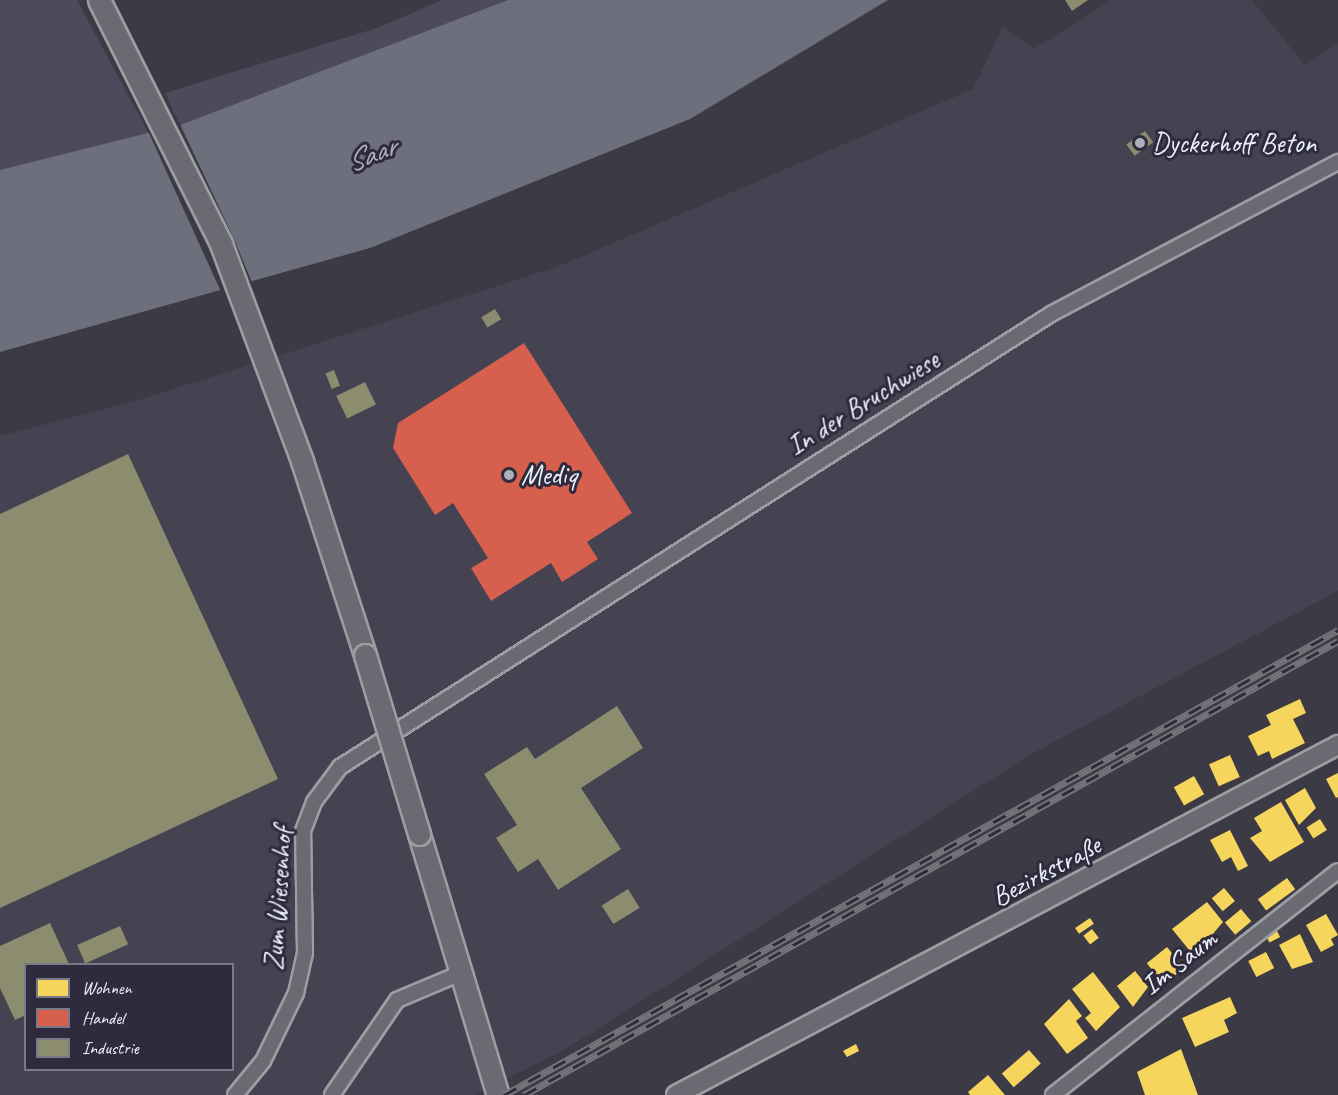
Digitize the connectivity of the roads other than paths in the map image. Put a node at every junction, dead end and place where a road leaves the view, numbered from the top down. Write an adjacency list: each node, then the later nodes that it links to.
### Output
1 (99, 0): 6 (main road, bridge)
2 (1338, 162): 3 (street, In der Bruchwiese)
3 (427, 708): 8 (street, Zum Wiesenhof)
4 (1338, 745): 7 (street, Bezirkstraße)
5 (1338, 871): 11 (street, Im Saum)
6 (461, 973): 9 (street); 10 (main road)
7 (681, 1094)
8 (235, 1095)
9 (332, 1095)
10 (498, 1095)
11 (1053, 1095)

